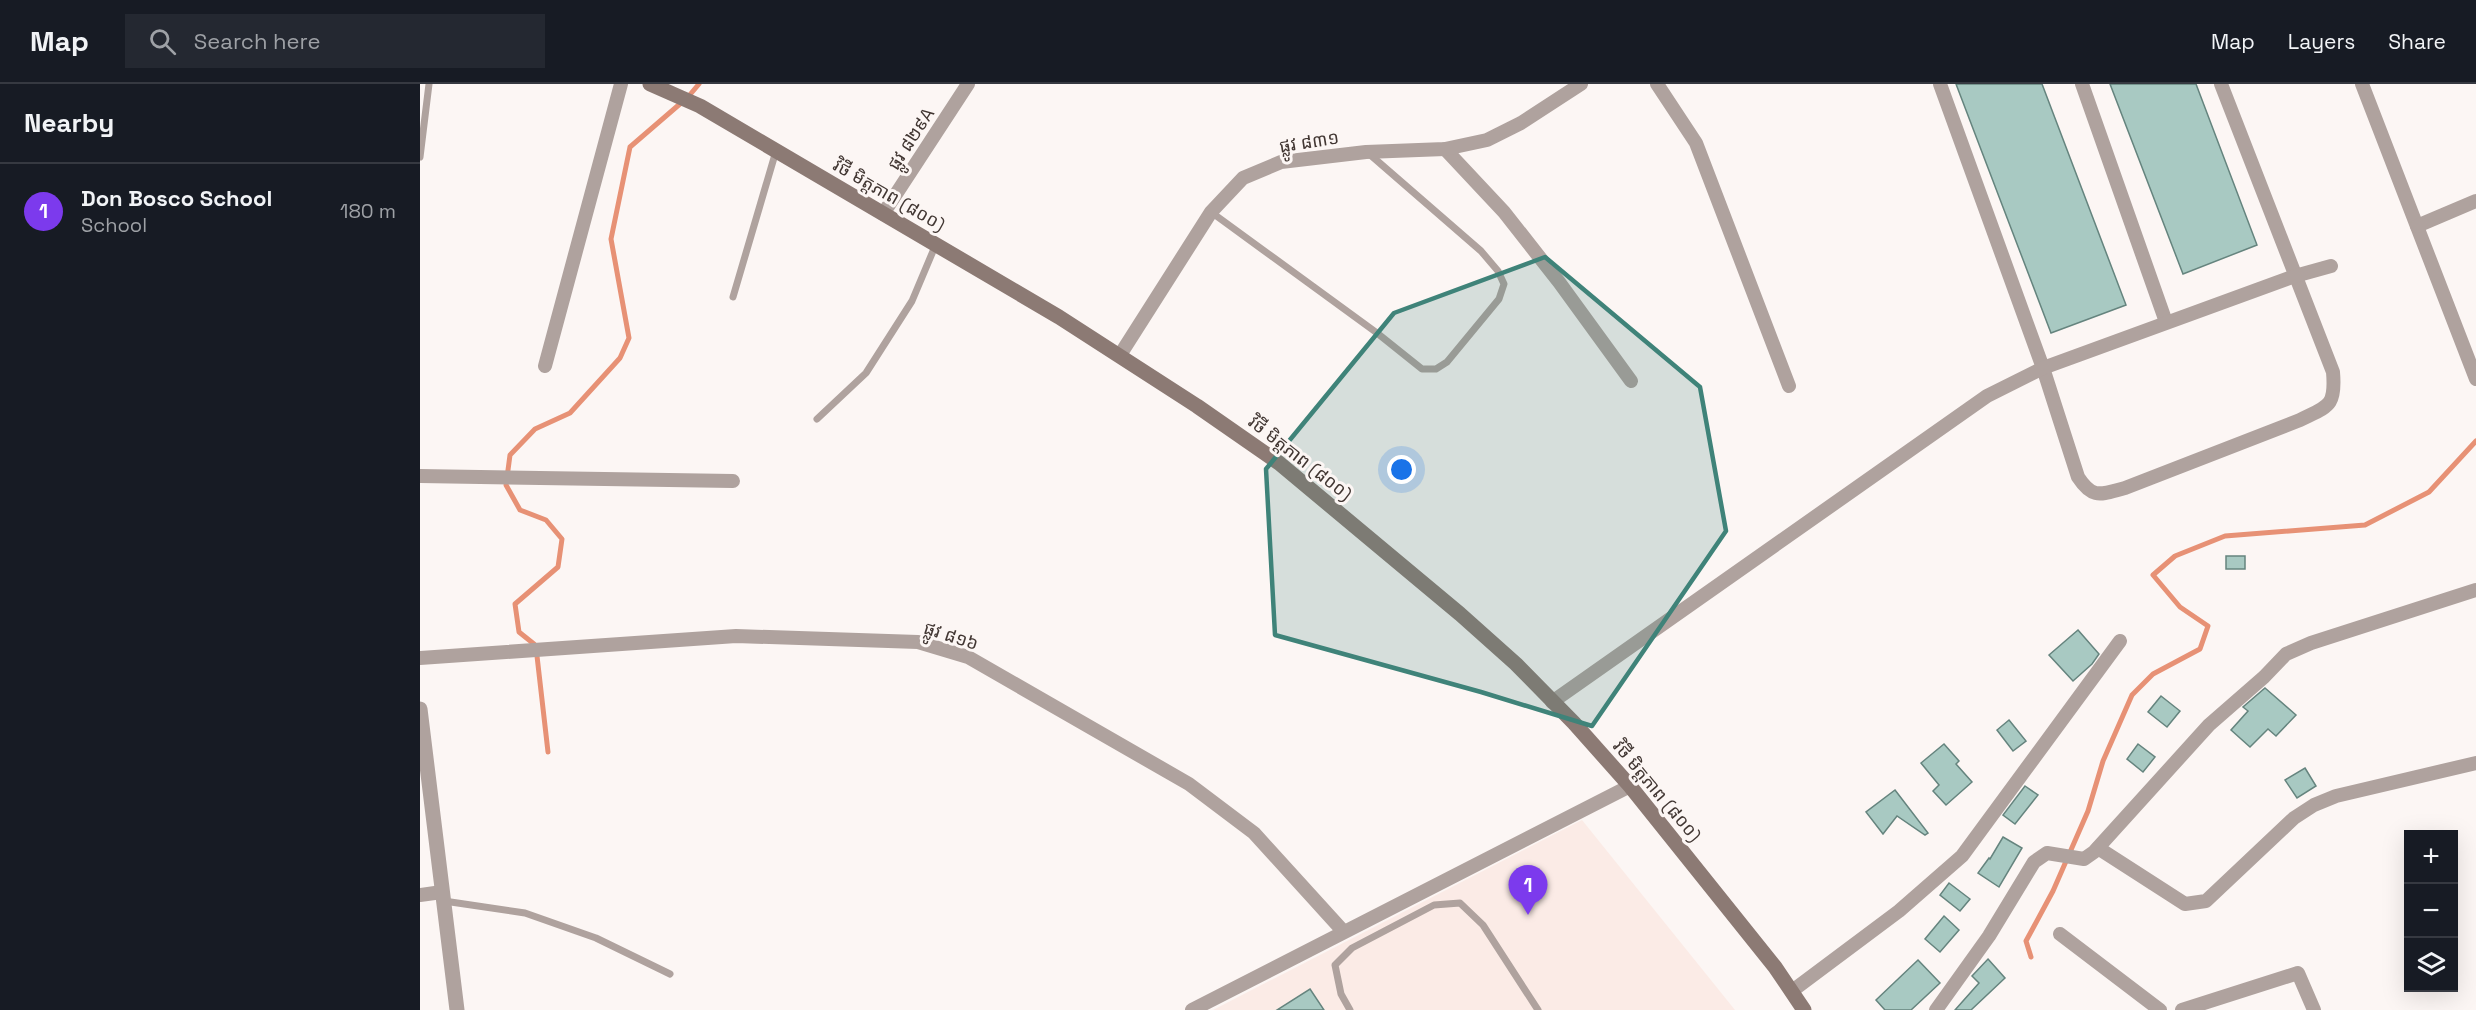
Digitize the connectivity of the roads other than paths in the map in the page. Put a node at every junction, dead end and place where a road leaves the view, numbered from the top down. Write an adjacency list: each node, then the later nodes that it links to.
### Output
1 (429, 84): 14 (lane)
2 (621, 84): 25 (street)
3 (650, 84): 12 (main road, វិថី មិត្តភាព (៨០០))
4 (968, 84): 17 (street, ផ្លូវ ៨២៩A)
5 (1657, 84): 29 (street)
6 (1940, 84): 26 (street)
7 (2082, 84): 23 (street)
8 (2221, 84): 21 (street)
9 (2362, 84): 18 (street)
10 (1573, 86): 11 (street, ផ្លូវ ៨៣១)
11 (1445, 149): 13 (street, ផ្លូវ ៨៣១); 28 (street)
12 (776, 151): 17 (main road, វិថី មិត្តភាព (៨០០)); 22 (lane)
13 (1366, 152): 16 (street, ផ្លូវ ៨៣១); 16 (lane)
14 (420, 158)
15 (2476, 201): 18 (street)
16 (1211, 212): 24 (street, ផ្លូវ ៨៣១)
17 (883, 214): 19 (main road, វិថី មិត្តភាព (៨០០))
18 (2417, 226): 27 (street)
19 (936, 244): 24 (main road, វិថី មិត្តភាព (៨០០)); 30 (lane)
20 (2331, 266): 21 (street)
21 (2295, 276): 23 (street); 26 (street)
22 (733, 297)
23 (2166, 322): 26 (street)
24 (1120, 355): 36 (main road, វិថី មិត្តភាព (៨០០))
25 (545, 366)
26 (2043, 368): 36 (street)
27 (2476, 380)
28 (1631, 381)
29 (1789, 386)
30 (817, 419)
31 (420, 476): 32 (street)
32 (733, 481)
33 (2476, 590): 40 (street)
34 (2120, 641): 46 (street)
35 (420, 658): 43 (street, ផ្លូវ ៨១៦)
36 (1552, 702): 39 (main road, វិថី មិត្តភាព (៨០០))
37 (420, 709): 42 (street)
38 (2476, 763): 40 (street)
39 (1630, 786): 43 (street); 46 (main road, វិថី មិត្តភាព (៨០០))
40 (2098, 848): 52 (street)
41 (420, 895): 42 (street)
42 (443, 897): 45 (lane); 47 (street)
43 (1343, 931): 48 (street)
44 (2060, 934): 53 (street)
45 (670, 975)
46 (1792, 991): 51 (main road, វិថី មិត្តភាព (៨០០))
47 (457, 1010)
48 (1192, 1010)
49 (1350, 1010): 50 (lane)
50 (1538, 1010)
51 (1804, 1010)
52 (1936, 1010)
53 (2160, 1010)
54 (2182, 1010): 55 (street)
55 (2314, 1010)

